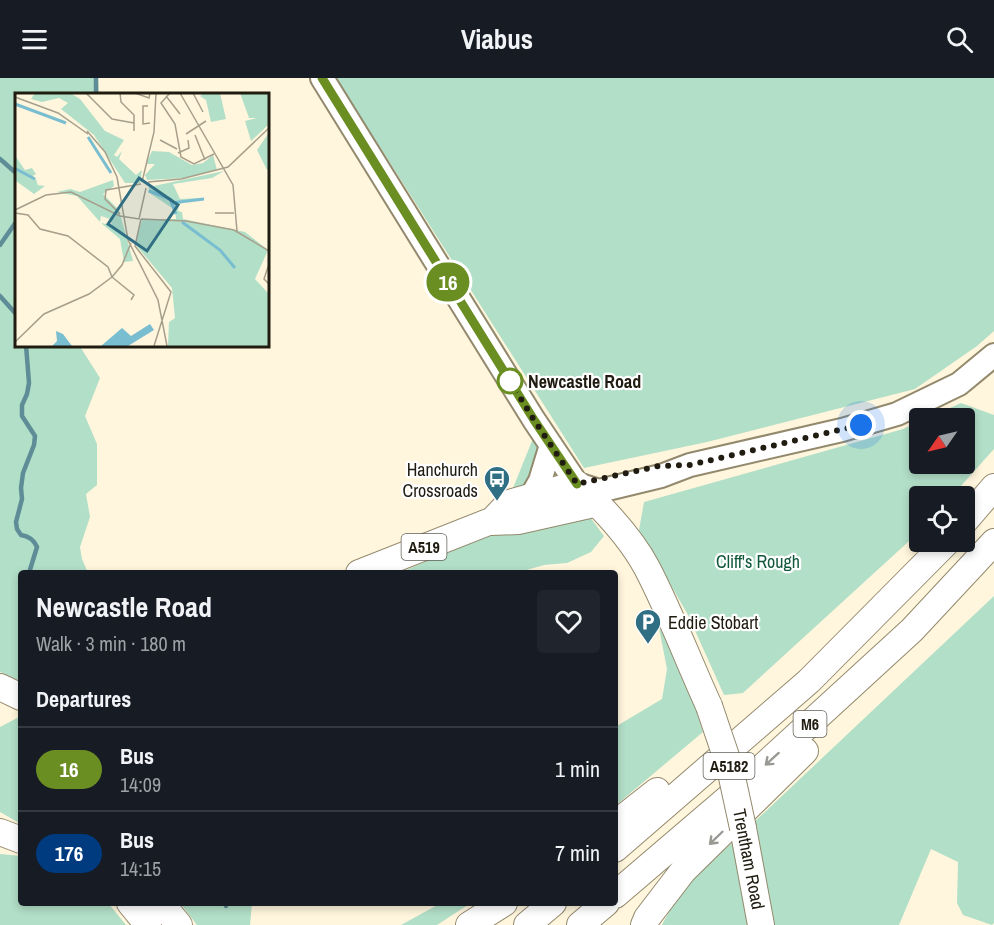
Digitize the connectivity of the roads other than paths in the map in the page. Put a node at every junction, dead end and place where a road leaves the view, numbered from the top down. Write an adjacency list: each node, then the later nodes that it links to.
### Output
1 (322, 78): 3 (main road)
2 (989, 360): 4 (main road, A519)
3 (551, 445): 5 (main road); 7 (main road)
4 (690, 465): 5 (main road, A519); 8 (main road, A519)
5 (577, 484): 7 (highway, A519); 8 (highway, A5182)
6 (994, 487): 9 (highway)
7 (532, 495): 10 (highway, A519)
8 (598, 502): 10 (highway, A519); 34 (highway, Trentham Road / A5182, bridge)
9 (975, 509)
10 (490, 522): 15 (highway, A519)
11 (994, 542): 22 (highway, M6, one-way to 22)
12 (935, 552): 20 (highway, M6)
13 (937, 552): 21 (highway, M6)
14 (994, 558): 33 (highway, M6, one-way to 33)
15 (367, 570)
16 (0, 687): 17 (highway)
17 (18, 696)
18 (18, 703): 19 (highway)
19 (0, 710)
20 (618, 822)
21 (618, 846)
22 (618, 892)
23 (132, 906): 28 (highway)
24 (163, 906): 29 (highway)
25 (499, 906): 30 (highway)
26 (549, 906): 31 (highway)
27 (602, 906): 32 (highway)
28 (148, 925)
29 (179, 925)
30 (469, 925)
31 (527, 925)
32 (580, 925)
33 (644, 925)
34 (761, 925)

